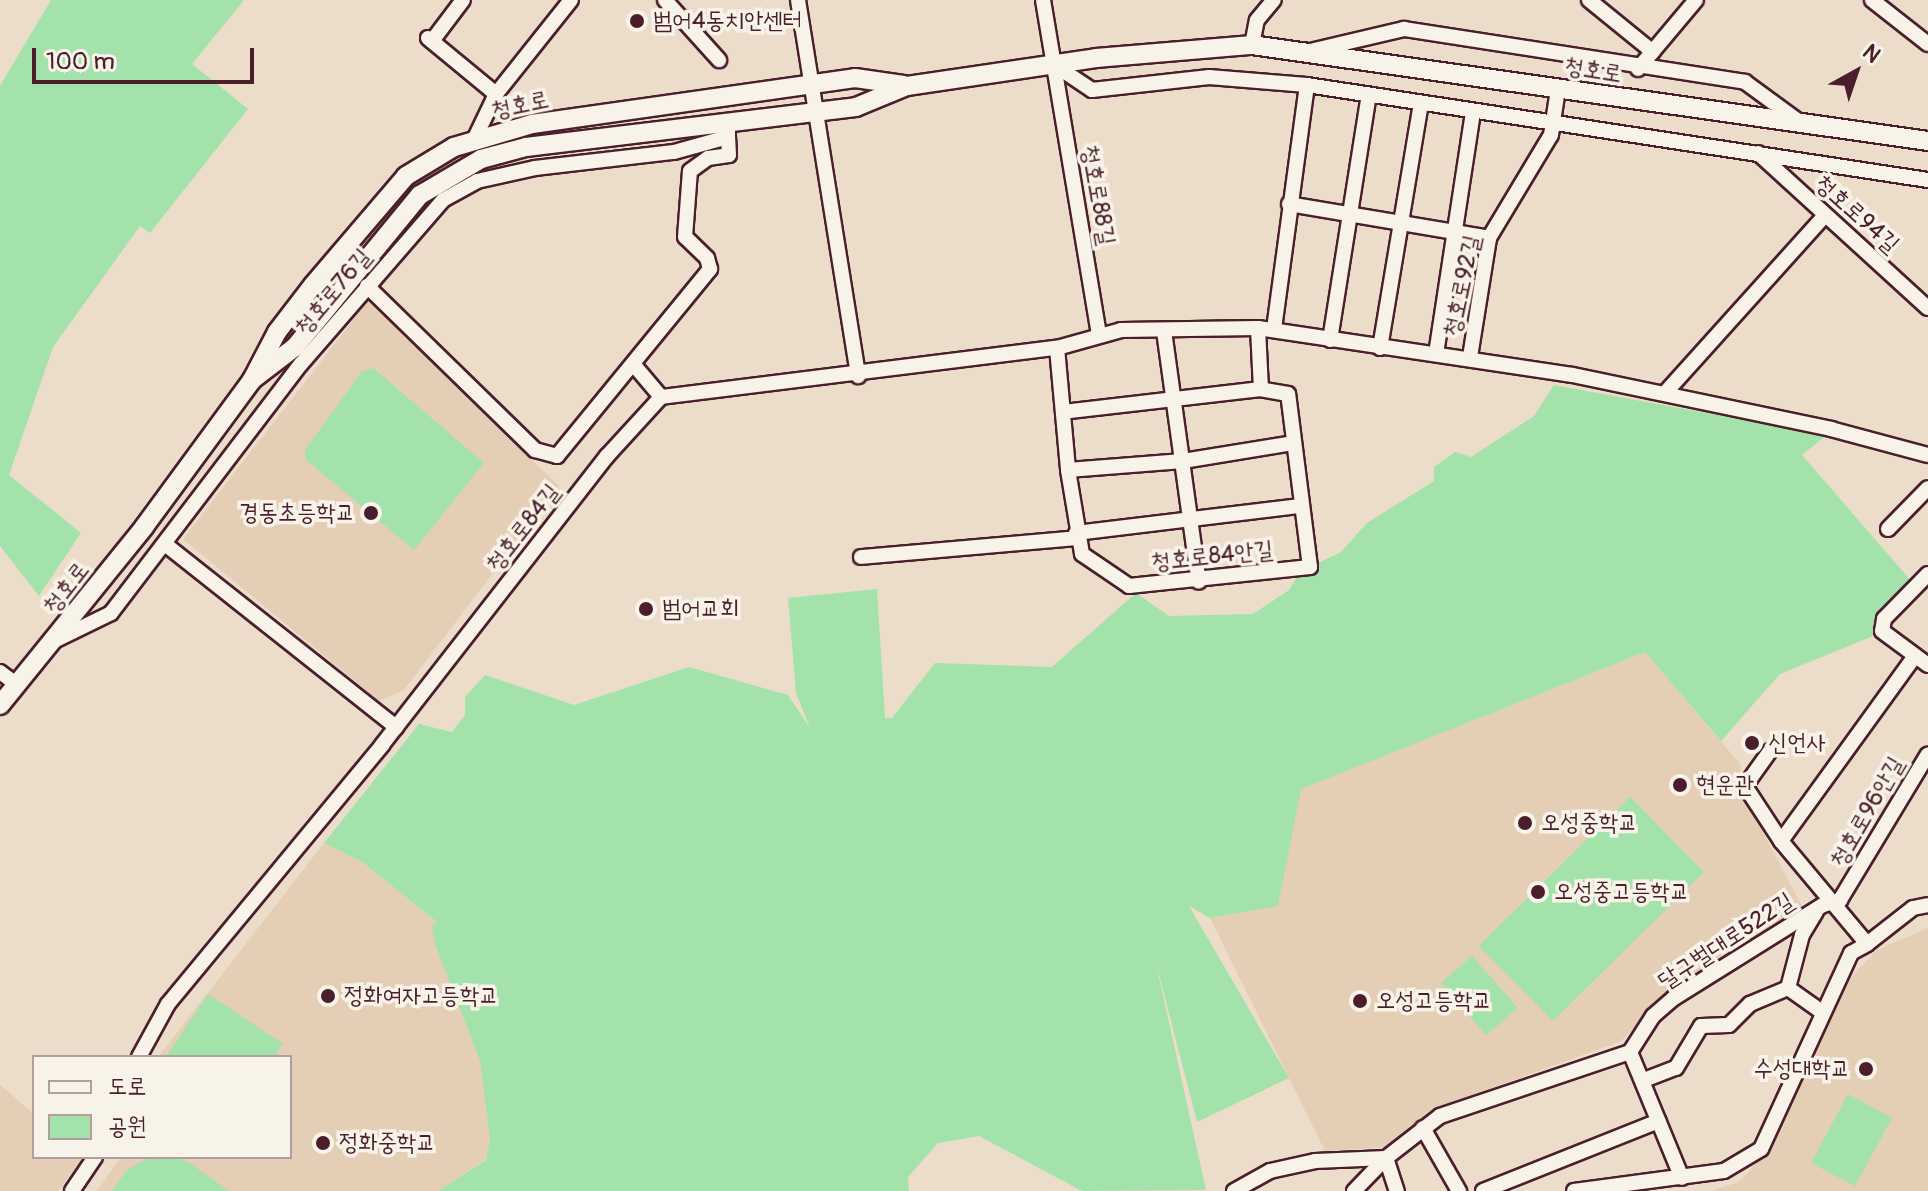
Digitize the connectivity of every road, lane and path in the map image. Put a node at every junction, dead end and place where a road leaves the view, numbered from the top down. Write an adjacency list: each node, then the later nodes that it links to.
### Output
1 (463, 0): 21 (street)
2 (571, 0): 21 (street)
3 (665, 0): 14 (street)
4 (798, 0): 17 (street)
5 (1043, 0): 15 (street)
6 (1274, 0): 11 (street)
7 (1589, 0): 13 (street)
8 (1696, 0): 13 (street)
9 (1872, 0): 10 (street)
10 (1928, 44)
11 (1252, 45): 12 (main road, 청호로); 15 (main road, 청호로)
12 (1304, 52): 16 (street); 20 (main road, 청호로)
13 (1653, 52): 16 (street)
14 (719, 60)
15 (1053, 64): 18 (street); 19 (main road, 청호로); 44 (street, 청호로88길)
16 (1638, 69): 26 (street)
17 (811, 84): 19 (main road, 청호로); 24 (street); 29 (main road, 청호로)
18 (1307, 85): 22 (street); 33 (street)
19 (907, 86): 24 (main road, 청호로)
20 (1558, 89): 26 (main road, 청호로); 27 (street, 청호로92길)
21 (496, 94): 29 (street)
22 (1369, 95): 23 (street); 35 (street)
23 (1421, 103): 25 (street); 36 (street)
24 (815, 112): 28 (main road, 청호로); 51 (street)
25 (1473, 112): 27 (street); 37 (street)
26 (1801, 123): 30 (main road, 청호로)
27 (1552, 125): 31 (street); 38 (street, 청호로92길)
28 (728, 130): 39 (street, 청호로76길); 50 (street); 52 (main road, 청호로)
29 (474, 140): 52 (main road, 청호로)
30 (1928, 141)
31 (1758, 153): 32 (street); 34 (street, 청호로94길)
32 (1928, 180)
33 (1289, 204): 35 (street); 42 (street)
34 (1825, 215): 40 (street, 청호로94길); 54 (street)
35 (1348, 217): 36 (street); 45 (street)
36 (1399, 225): 37 (street); 47 (street)
37 (1453, 233): 38 (street); 48 (street)
38 (1489, 238): 49 (street, 청호로92길)
39 (367, 286): 50 (street); 67 (street, 청호로76길)
40 (1928, 308)
41 (1258, 328): 42 (street); 43 (street); 53 (street)
42 (1274, 329): 45 (street)
43 (1164, 331): 44 (street); 56 (street)
44 (1099, 333): 46 (street)
45 (1330, 340): 47 (street)
46 (1057, 348): 51 (street); 57 (street)
47 (1380, 348): 48 (street)
48 (1436, 354): 49 (street)
49 (1470, 357): 54 (street, 청호로92길)
50 (634, 365): 55 (street)
51 (858, 376): 55 (street)
52 (252, 380): 71 (main road, 청호로)
53 (1261, 389): 56 (street); 58 (street, 청호로84안길)
54 (1665, 393): 59 (street, 청호로92길)
55 (661, 397): 76 (street, 청호로84길)
56 (1175, 398): 57 (street); 60 (street)
57 (1063, 412): 61 (street)
58 (1293, 443): 60 (street); 63 (street, 청호로84안길)
59 (1927, 452)
60 (1183, 461): 61 (street); 64 (street)
61 (1068, 470): 66 (street)
62 (1928, 488): 65 (street)
63 (1300, 506): 64 (street, 청호로84안길); 70 (street, 청호로84안길)
64 (1192, 519): 66 (street, 청호로84안길); 70 (street)
65 (1888, 529)
66 (1077, 535): 68 (street, 청호로84안길); 70 (street, 청호로84안길)
67 (165, 544): 71 (street, 청호로76길); 76 (street)
68 (861, 557)
69 (1928, 574): 72 (street)
70 (1199, 582)
71 (56, 640): 74 (main road, 청호로)
72 (1924, 662): 79 (street, 청호로96안길)
73 (0, 672): 74 (street)
74 (17, 685): 75 (main road, 청호로)
75 (0, 705)
76 (396, 727): 86 (street, 청호로84길)
77 (1770, 751): 79 (street, 청호로96안길)
78 (1928, 754): 80 (street, 청호로96안길)
79 (1781, 841): 80 (street, 청호로96안길)
80 (1825, 905): 82 (street, 달구벌대로522길); 83 (street, 달구벌대로522길); 85 (street, 달구벌대로522길)
81 (1928, 905): 82 (street)
82 (1867, 944): 84 (street)
83 (1788, 988): 84 (street); 87 (street)
84 (1822, 1012): 92 (street)
85 (1630, 1052): 87 (street); 89 (street)
86 (140, 1055)
87 (1644, 1080): 88 (street)
88 (1659, 1121): 92 (street); 98 (street)
89 (1423, 1128): 90 (street); 97 (street)
90 (1386, 1158): 94 (street); 95 (street); 96 (street)
91 (94, 1159): 93 (street)
92 (1682, 1178): 99 (street)
93 (72, 1191)
94 (1234, 1191)
95 (1354, 1191)
96 (1397, 1191)
97 (1459, 1191)
98 (1483, 1191)
99 (1574, 1191)

